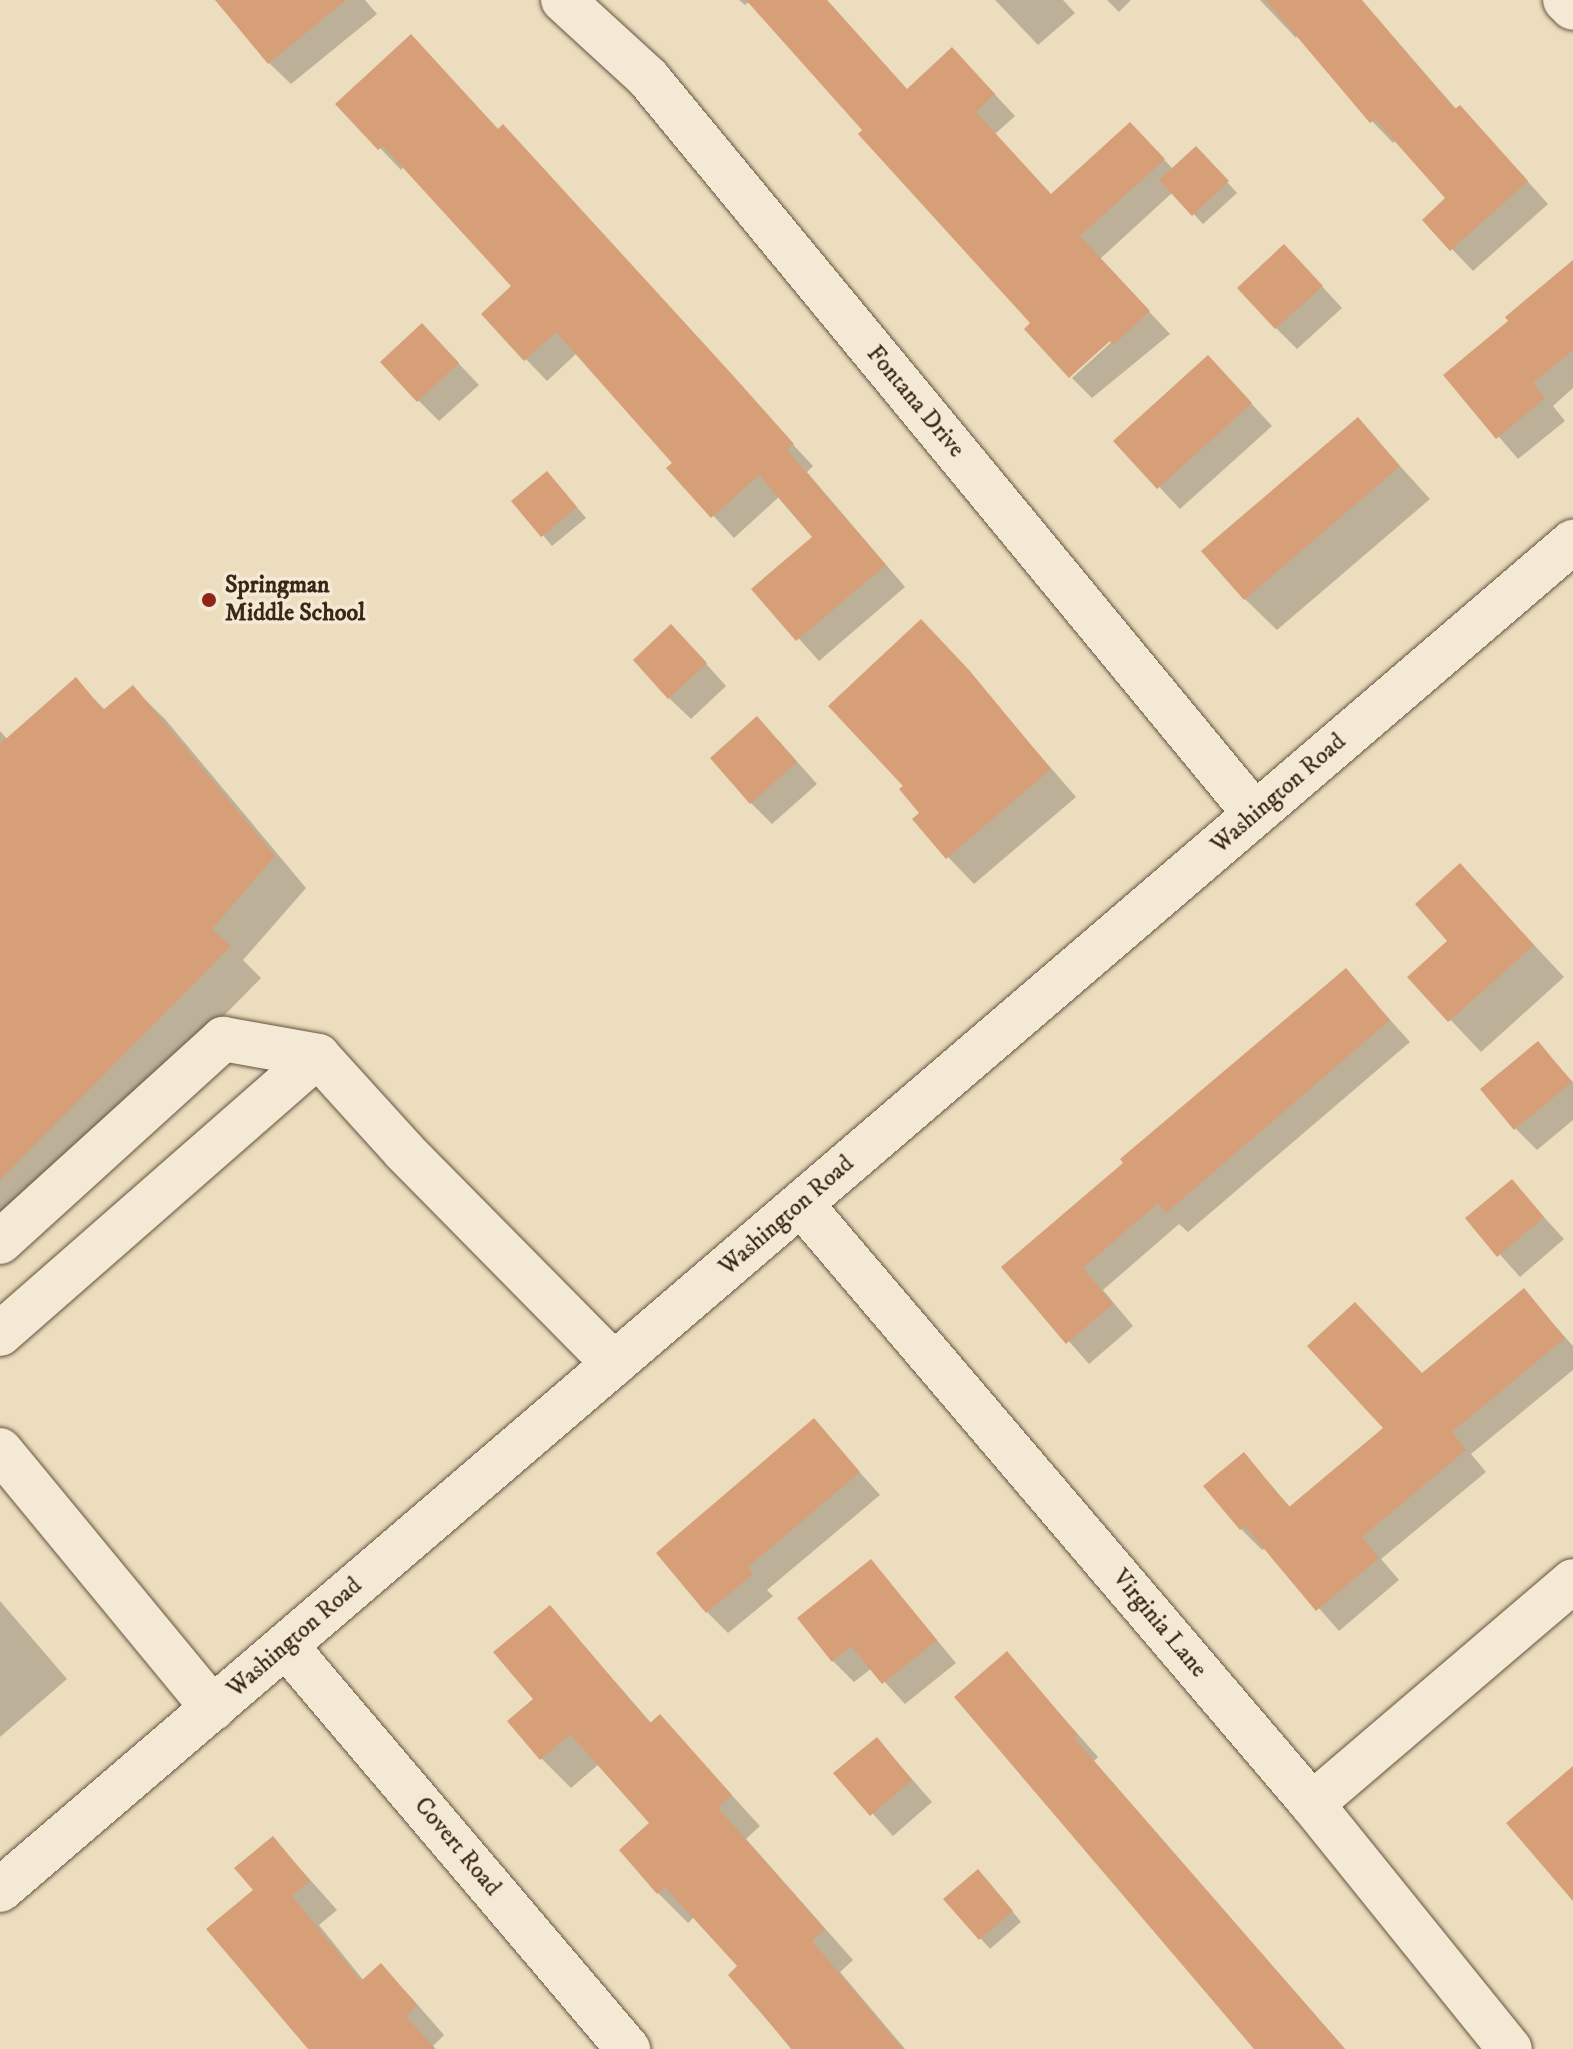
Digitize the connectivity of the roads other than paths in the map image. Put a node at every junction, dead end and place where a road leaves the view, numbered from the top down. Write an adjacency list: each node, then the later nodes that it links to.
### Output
1 (563, 0): 5 (street, Fontana Drive)
2 (1565, 0): 3 (street)
3 (1573, 8)
4 (1573, 542): 5 (street, Washington Road)
5 (1255, 814): 7 (street, Washington Road)
6 (318, 1056): 8 (street); 9 (street); 10 (street)
7 (801, 1204): 10 (street, Washington Road); 15 (street, Virginia Lane)
8 (0, 1242)
9 (0, 1334)
10 (614, 1364): 13 (street, Washington Road)
11 (0, 1450): 14 (street)
12 (1573, 1581): 15 (street)
13 (286, 1646): 14 (street, Washington Road); 17 (street, Covert Road)
14 (213, 1708): 16 (street, Washington Road)
15 (1312, 1804): 18 (street, Virginia Lane)
16 (0, 1890)
17 (628, 2049)
18 (1510, 2049)

